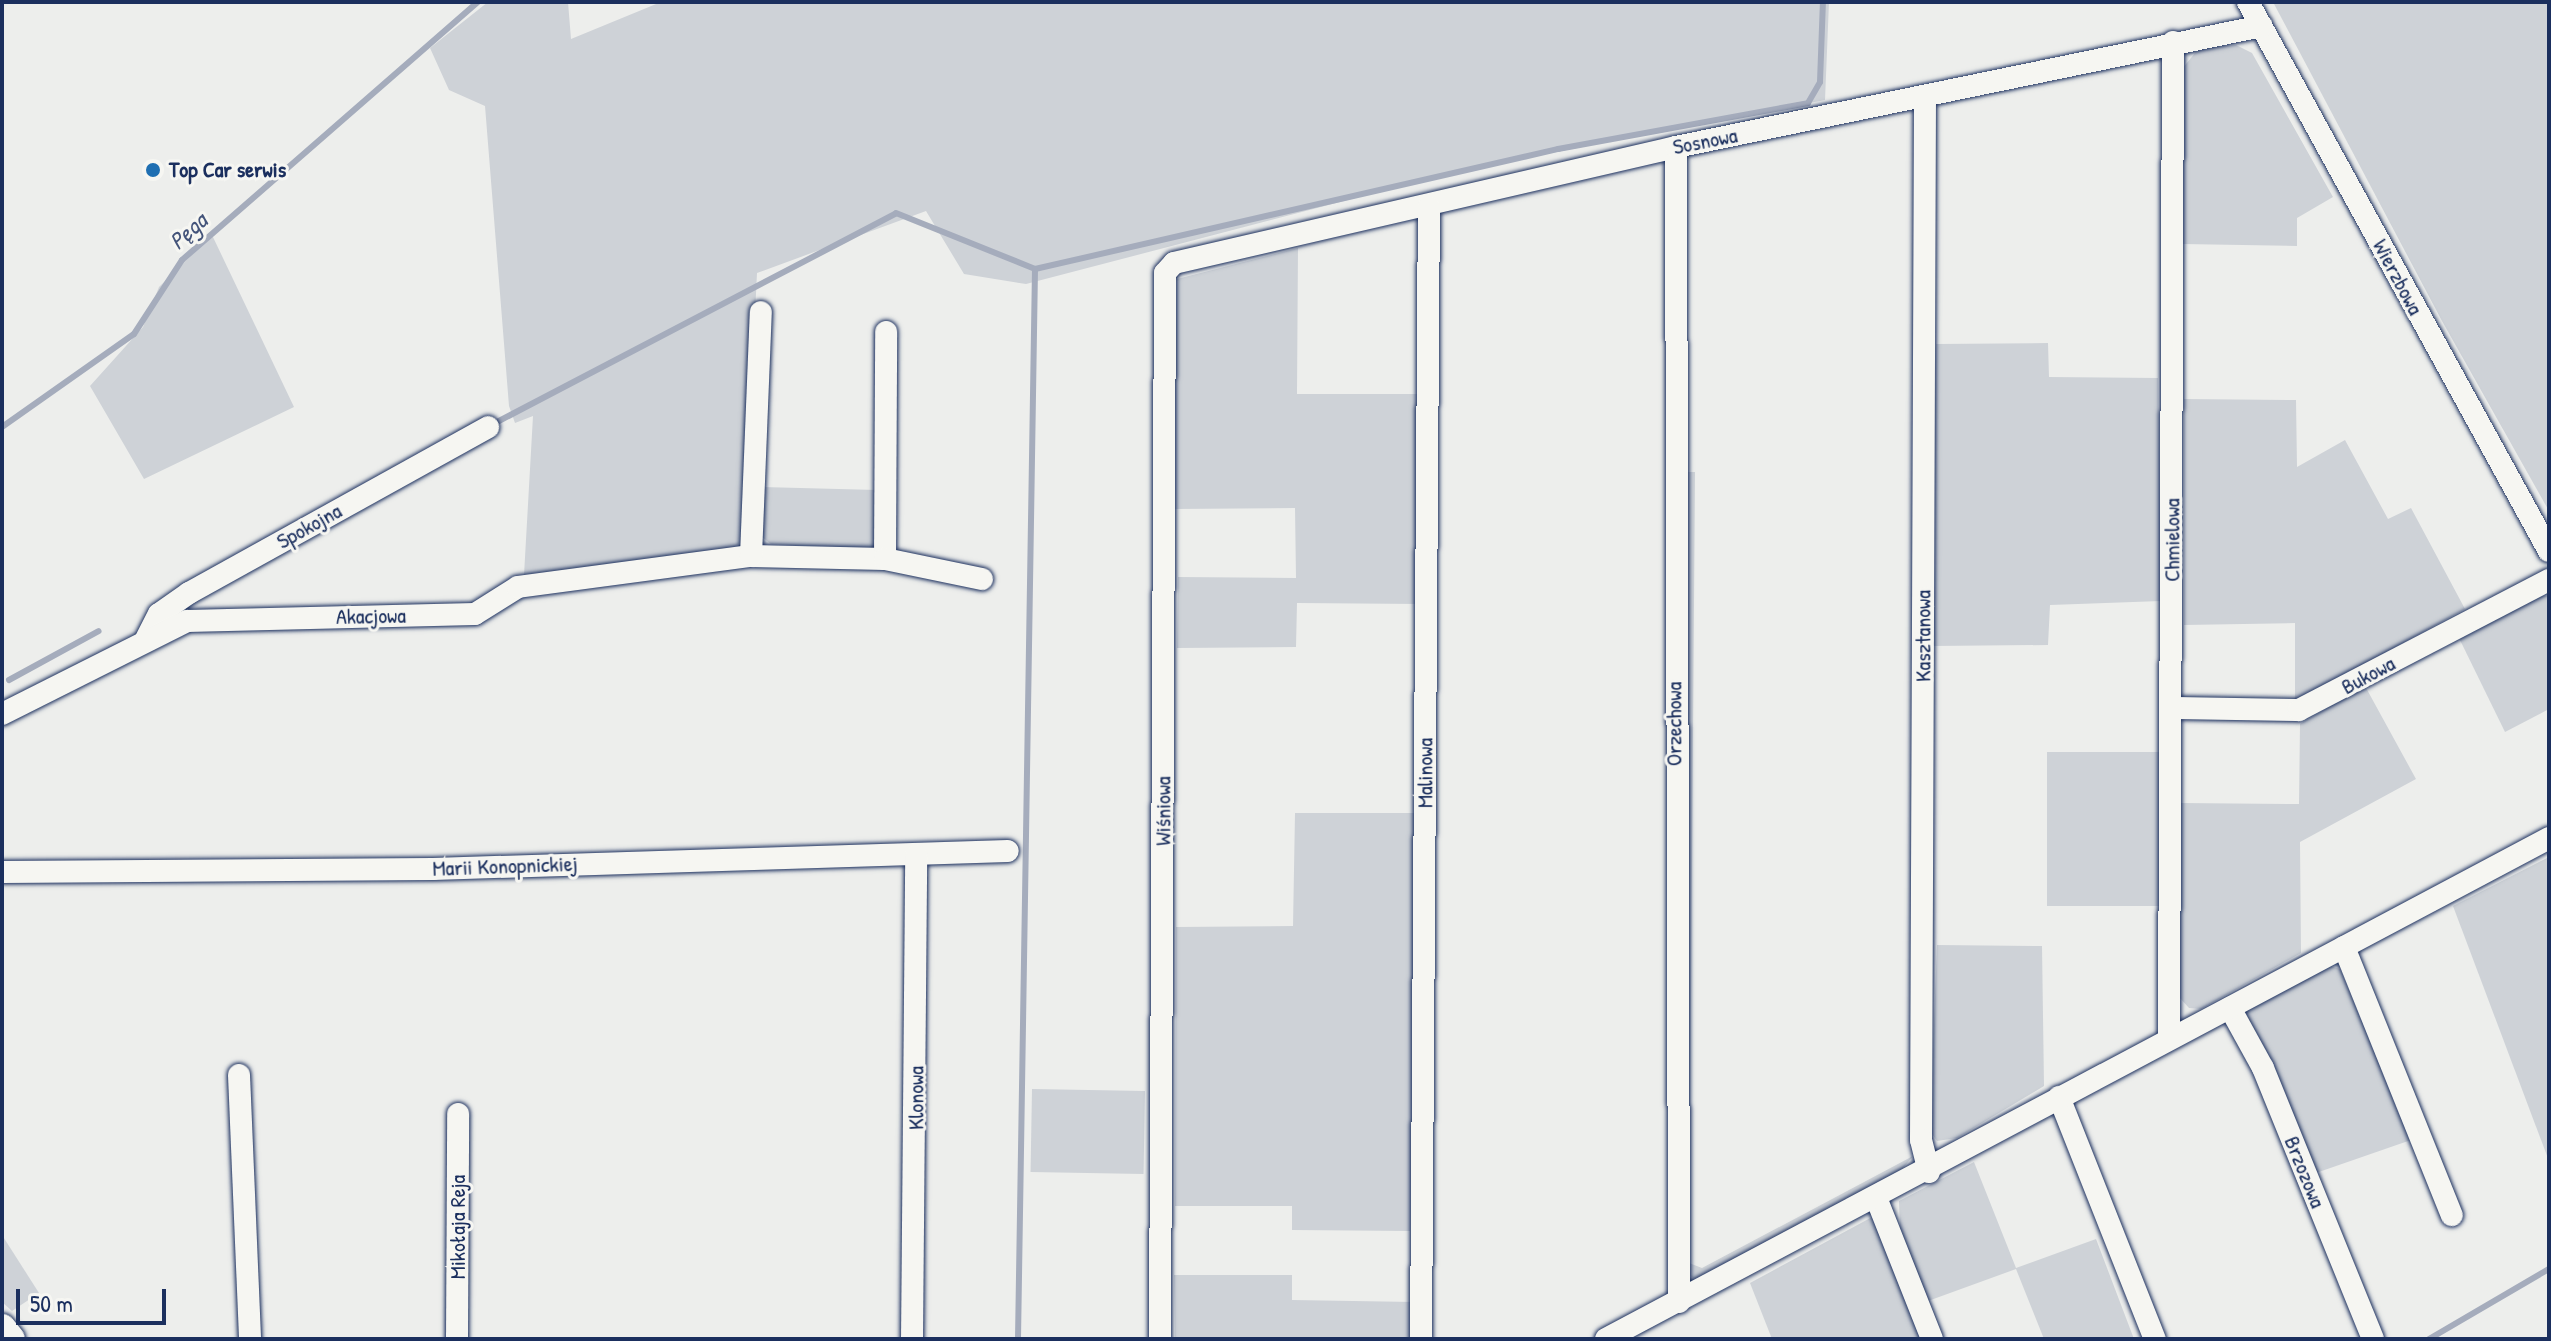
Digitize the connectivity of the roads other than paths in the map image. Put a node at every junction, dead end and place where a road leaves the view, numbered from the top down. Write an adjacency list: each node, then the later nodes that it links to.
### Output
1 (2248, 2): 2 (street, Wierzbowa)
2 (2262, 26): 3 (street, Sosnowa); 11 (street, Wierzbowa)
3 (2173, 42): 4 (street, Sosnowa); 17 (street, Chmielowa)
4 (1925, 98): 5 (street, Sosnowa); 29 (street, Kasztanowa)
5 (1676, 147): 6 (street, Sosnowa); 32 (street, Orzechowa)
6 (1429, 207): 7 (street, Sosnowa); 40 (street, Malinowa)
7 (1164, 283): 39 (street, Wiśniowa)
8 (761, 312): 12 (street)
9 (886, 332): 13 (street)
10 (488, 427): 16 (street, Spokojna)
11 (2549, 551)
12 (751, 556): 13 (street, Akacjowa); 16 (street, Akacjowa)
13 (885, 559): 14 (street, Akacjowa)
14 (982, 579)
15 (2549, 580): 17 (street, Bukowa)
16 (145, 641): 18 (street, Akacjowa)
17 (2172, 708): 25 (street, Chmielowa)
18 (2, 714)
19 (2549, 838): 23 (street)
20 (1008, 851): 21 (street, Marii Konopnickiej)
21 (916, 856): 22 (street, Marii Konopnickiej); 38 (street, Klonowa)
22 (2, 872)
23 (2344, 947): 24 (street); 31 (street)
24 (2230, 1008): 25 (street); 43 (street, Brzozowa)
25 (2169, 1039): 27 (street)
26 (239, 1075): 36 (street)
27 (2059, 1097): 29 (street); 42 (street)
28 (458, 1114): 37 (street, Mikołaja Reja)
29 (1929, 1172): 30 (street)
30 (1877, 1200): 32 (street); 41 (street)
31 (2452, 1215)
32 (1679, 1302): 34 (street)
33 (2, 1328): 35 (street)
34 (1617, 1336)
35 (11, 1339)
36 (250, 1339)
37 (457, 1339)
38 (912, 1339)
39 (1160, 1339)
40 (1421, 1339)
41 (1932, 1339)
42 (2155, 1339)
43 (2373, 1339)

